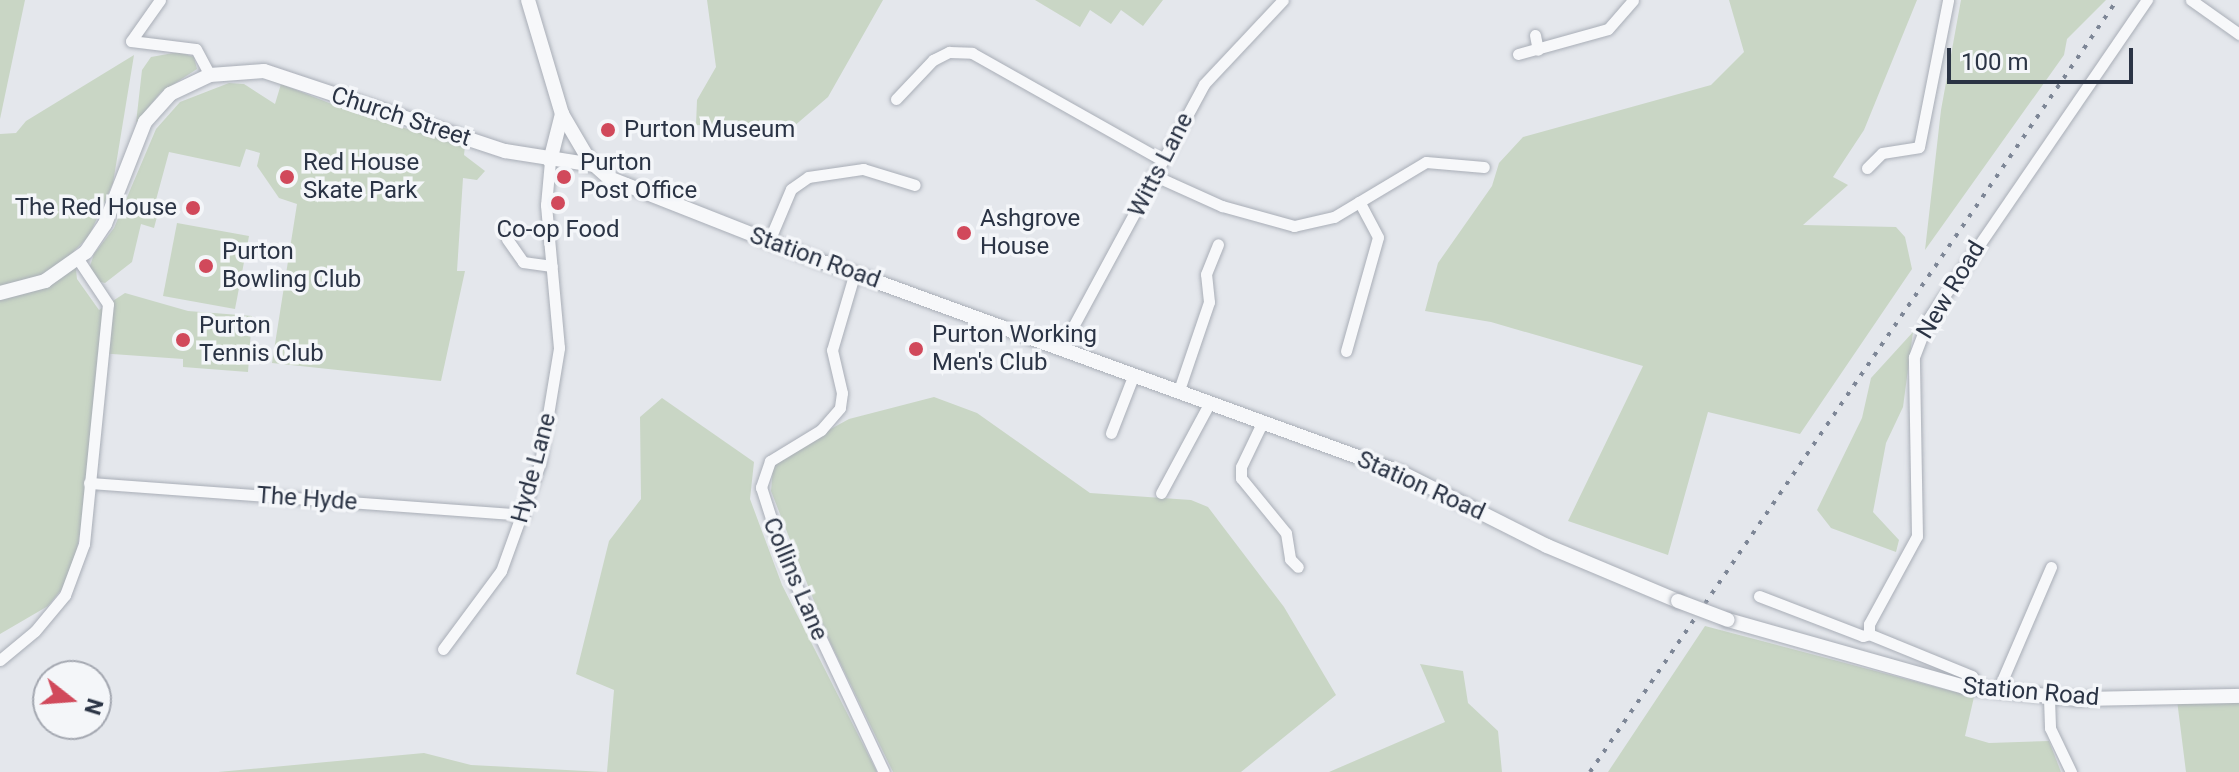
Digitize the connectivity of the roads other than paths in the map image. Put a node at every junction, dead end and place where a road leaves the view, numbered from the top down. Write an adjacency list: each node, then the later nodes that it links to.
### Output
1 (160, 0): 12 (street)
2 (528, 0): 14 (street)
3 (1283, 0): 15 (street, Witts Lane)
4 (1633, 0): 10 (street)
5 (1948, 0): 19 (street)
6 (2147, 0): 43 (street, New Road)
7 (2191, 0): 8 (street)
8 (2239, 34)
9 (1535, 35): 10 (street)
10 (1538, 50): 11 (street)
11 (1518, 54)
12 (210, 75): 16 (street, Church Street); 26 (street, Church Street)
13 (896, 99): 15 (street)
14 (562, 114): 16 (street); 17 (street)
15 (1160, 159): 20 (street, Witts Lane)
16 (550, 161): 17 (street, Church Street); 27 (street, Hyde Lane)
17 (593, 165): 24 (street, Station Road)
18 (1484, 167): 22 (street)
19 (1867, 168)
20 (1153, 175): 22 (street); 30 (street, Witts Lane)
21 (915, 185): 24 (street)
22 (1359, 202): 31 (street)
23 (507, 239): 27 (street)
24 (769, 241): 28 (street, Station Road)
25 (1218, 244): 33 (street)
26 (78, 259): 29 (street, Church Street); 37 (street)
27 (552, 266): 39 (street, Hyde Lane)
28 (855, 272): 30 (street, Station Road); 50 (street, Collins Lane)
29 (0, 293)
30 (1062, 347): 32 (street, Station Road)
31 (1346, 351)
32 (1134, 374): 33 (street, Station Road); 36 (street)
33 (1179, 390): 34 (street, Station Road)
34 (1210, 402): 35 (street, Station Road); 38 (street)
35 (1263, 421): 40 (street); 46 (street, Station Road, bridge)
36 (1111, 433)
37 (89, 483): 39 (street, The Hyde); 45 (street)
38 (1161, 493)
39 (524, 515): 44 (street, Hyde Lane)
40 (1298, 567)
41 (2051, 567): 47 (street)
42 (1759, 596): 43 (street)
43 (1869, 634): 46 (street)
44 (443, 649)
45 (0, 660)
46 (1978, 688): 47 (street, Station Road)
47 (1998, 690): 49 (street, Station Road)
48 (2239, 696): 49 (street, Station Road)
49 (2049, 698): 51 (street)
50 (884, 772)
51 (2071, 772)

